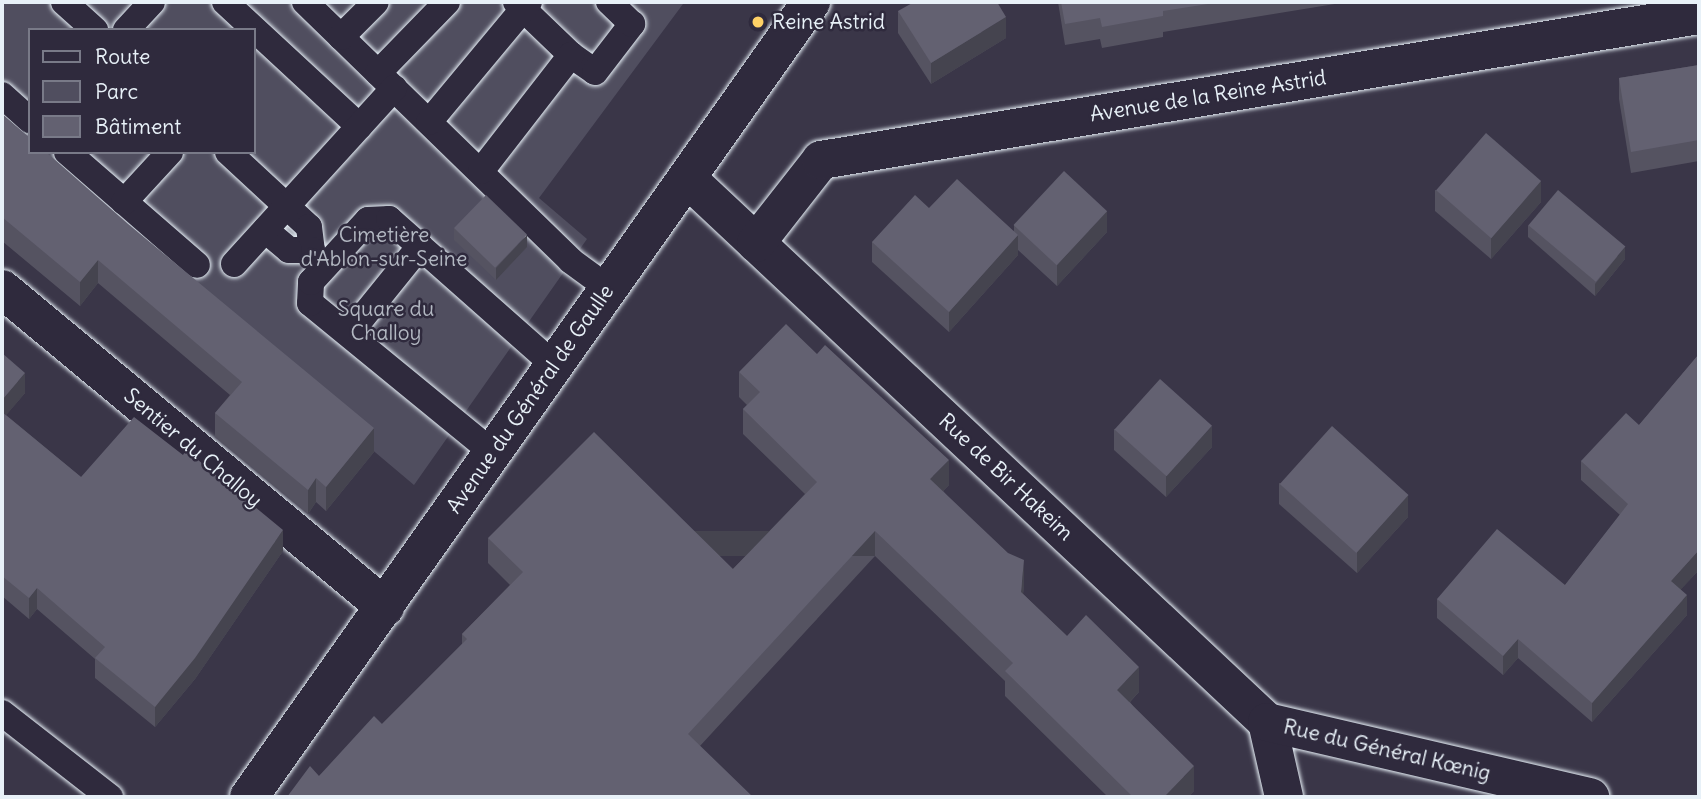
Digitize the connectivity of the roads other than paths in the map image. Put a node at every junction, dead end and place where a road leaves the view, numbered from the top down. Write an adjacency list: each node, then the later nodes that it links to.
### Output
1 (64, 2): 11 (lane)
2 (152, 2): 12 (lane)
3 (225, 2): 13 (lane)
4 (305, 2): 14 (lane)
5 (376, 2): 14 (lane)
6 (447, 2): 17 (lane)
7 (609, 2): 16 (lane)
8 (811, 2): 26 (street, Avenue du Général de Gaulle)
9 (523, 4): 16 (lane); 20 (lane)
10 (1699, 15): 30 (street, Avenue de la Reine Astrid)
11 (93, 28)
12 (129, 28)
13 (244, 28)
14 (341, 37): 17 (lane)
15 (262, 52): 21 (lane)
16 (571, 55): 25 (lane)
17 (386, 80): 20 (lane); 21 (lane)
18 (2, 95): 19 (lane)
19 (28, 118)
20 (429, 122): 25 (lane)
21 (359, 126): 28 (lane)
22 (69, 154): 27 (lane)
23 (168, 154): 27 (lane)
24 (230, 154): 28 (lane)
25 (481, 172): 35 (lane)
26 (688, 179): 30 (street, Rue de Bir Hakeim); 35 (street, Avenue du Général de Gaulle)
27 (124, 202): 34 (lane)
28 (286, 206): 29 (lane); 32 (lane)
29 (265, 230): 32 (lane); 33 (lane)
30 (756, 243): 42 (street, Rue de Bir Hakeim)
31 (419, 246): 32 (lane); 37 (lane); 38 (lane)
32 (320, 257): 37 (lane)
33 (234, 264)
34 (197, 265)
35 (608, 288): 38 (street, Avenue du Général de Gaulle)
36 (2, 289): 40 (street, Sentier du Challoy)
37 (349, 334): 39 (lane)
38 (554, 365): 39 (street, Avenue du Général de Gaulle)
39 (492, 453): 40 (street, Avenue du Général de Gaulle)
40 (385, 607): 44 (street, Avenue du Général de Gaulle)
41 (2, 713): 43 (lane)
42 (1267, 722): 45 (street); 46 (street, Rue du Général Kœnig)
43 (110, 797)
44 (249, 797)
45 (1284, 797)
46 (1590, 797)

